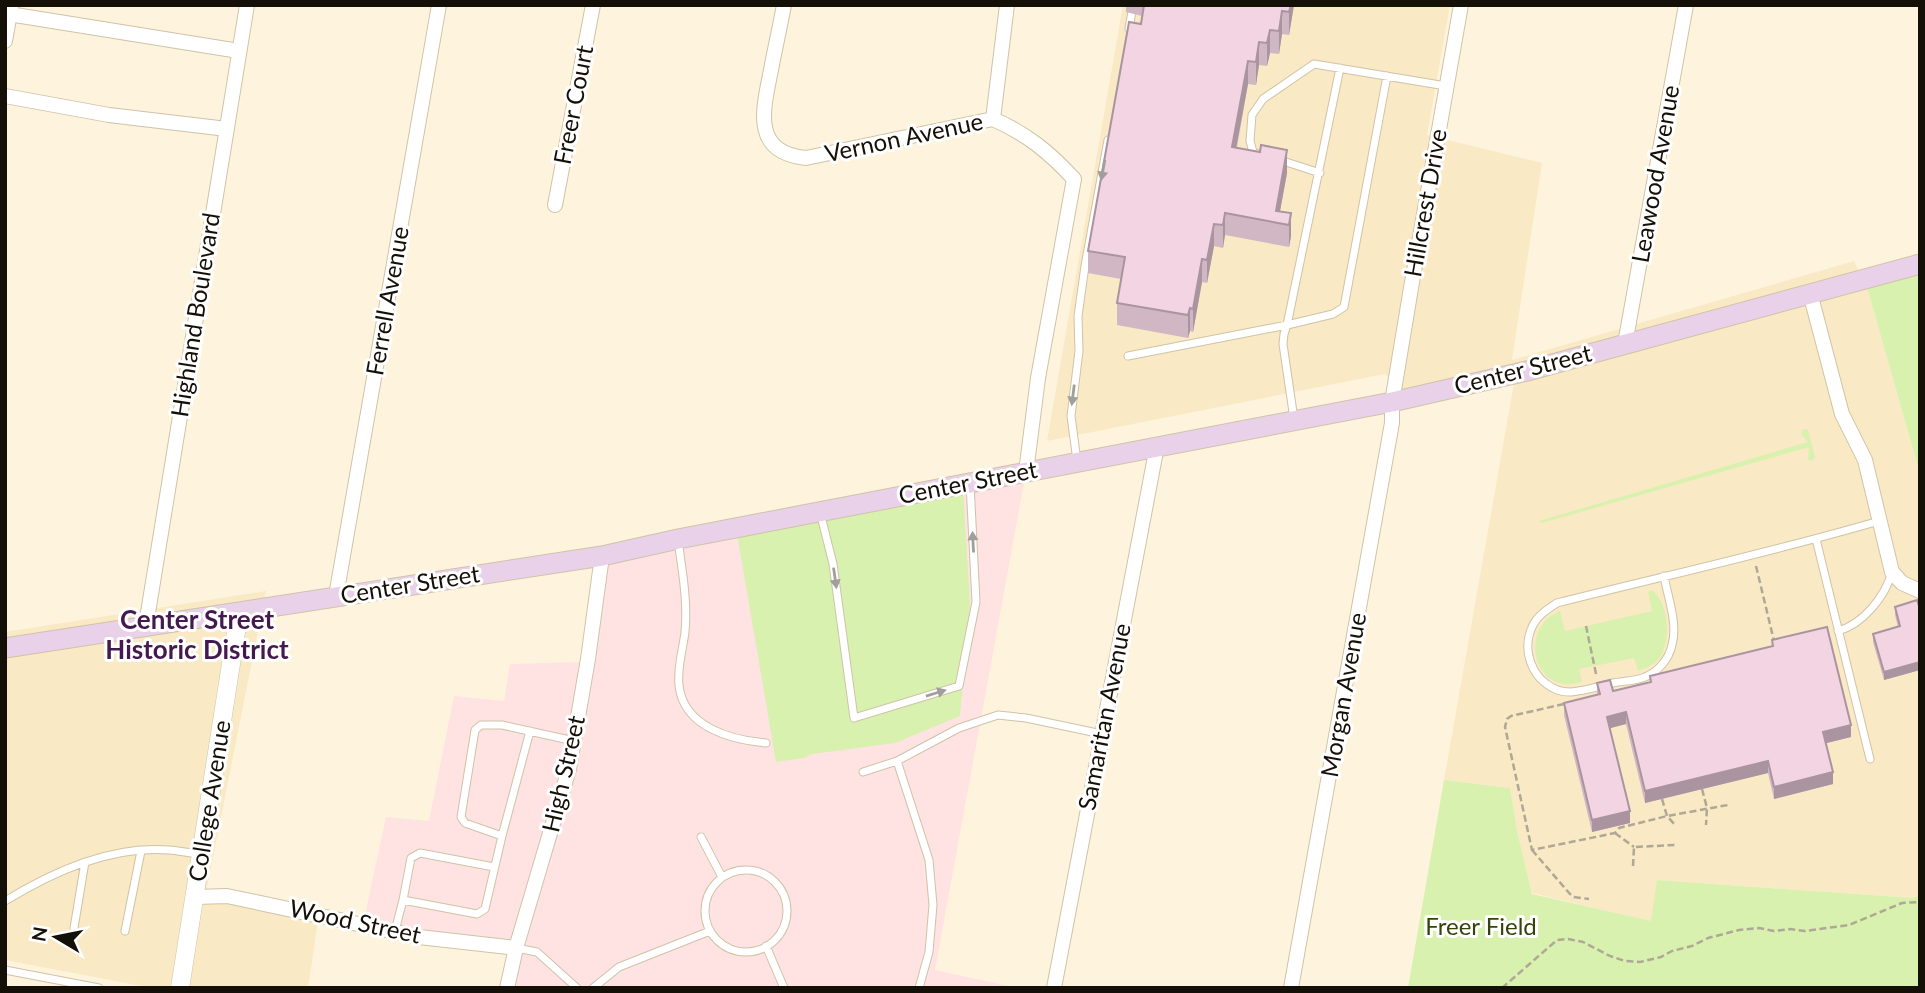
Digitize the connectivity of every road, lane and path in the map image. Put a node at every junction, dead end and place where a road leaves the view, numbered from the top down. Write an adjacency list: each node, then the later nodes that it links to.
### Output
1 (247, 5): 12 (street, Highland Boulevard)
2 (439, 5): 42 (street, Ferrell Avenue)
3 (593, 5): 21 (street, Freer Court)
4 (784, 5): 17 (street, Vernon Avenue)
5 (1007, 5): 17 (street)
6 (1133, 5): 11 (lane)
7 (1461, 5): 15 (street, Hillcrest Drive)
8 (1686, 5): 25 (street, Leawood Avenue)
9 (10, 10): 10 (street); 12 (street)
10 (5, 41)
11 (1127, 42)
12 (239, 51): 19 (street, Highland Boulevard)
13 (1340, 68): 14 (lane); 20 (lane); 20 (lane)
14 (1387, 76): 15 (lane); 24 (lane)
15 (1446, 86): 27 (street, Hillcrest Drive)
16 (5, 96): 19 (street)
17 (993, 119): 31 (street, Vernon Avenue)
18 (1111, 128): 30 (lane, one-way to 30)
19 (226, 129): 44 (street, Highland Boulevard)
20 (1320, 173): 24 (lane)
21 (555, 205)
22 (1920, 264): 23 (main road, Center Street)
23 (1810, 293): 25 (main road, Center Street); 34 (street)
24 (1287, 325): 26 (lane); 28 (lane)
25 (1625, 344): 27 (main road, Center Street)
26 (1128, 356)
27 (1392, 401): 28 (main road, Center Street); 97 (street, Morgan Avenue)
28 (1294, 420): 29 (main road, Center Street)
29 (1157, 446): 30 (main road, Center Street); 52 (street, Samaritan Avenue)
30 (1077, 461): 31 (main road, Center Street)
31 (1026, 472): 32 (main road, Center Street)
32 (970, 482): 33 (main road, Center Street); 33 (lane, one-way to 32)
33 (820, 512): 35 (main road, Center Street)
34 (1879, 521): 36 (lane); 39 (street)
35 (678, 539): 38 (main road, Center Street); 54 (lane)
36 (1816, 539): 37 (lane); 46 (lane)
37 (1754, 554): 40 (lane); 48 (path)
38 (602, 556): 42 (main road, Center Street); 53 (street, High Street)
39 (1892, 572): 41 (street); 46 (lane)
40 (1664, 576): 49 (lane); 49 (lane)
41 (1920, 591)
42 (336, 596): 43 (main road, Center Street)
43 (239, 613): 44 (main road, Center Street); 72 (street, College Avenue)
44 (146, 625): 47 (main road, Center Street)
45 (1586, 626): 49 (path)
46 (1838, 631): 55 (lane)
47 (5, 648)
48 (1776, 652)
49 (1599, 686)
50 (1576, 702): 70 (path)
51 (530, 731): 53 (lane); 66 (lane); 66 (lane)
52 (1102, 734): 56 (lane); 96 (street, Samaritan Avenue)
53 (574, 741): 87 (street, High Street)
54 (766, 743)
55 (1870, 759)
56 (897, 761): 57 (lane); 95 (lane)
57 (863, 772)
58 (1703, 789): 61 (path)
59 (1662, 799): 62 (path)
60 (1728, 805): 61 (path)
61 (1707, 808): 62 (path); 64 (path)
62 (1667, 816): 63 (path); 65 (path)
63 (1675, 825)
64 (1706, 825)
65 (1615, 833): 69 (path); 70 (path)
66 (502, 836): 75 (lane)
67 (701, 837): 76 (lane)
68 (1675, 845): 69 (path)
69 (1634, 847): 74 (path)
70 (1532, 850): 78 (path)
71 (141, 851): 72 (lane); 73 (lane); 83 (lane)
72 (202, 854): 77 (street, College Avenue)
73 (85, 862): 80 (lane); 82 (lane)
74 (1633, 866)
75 (494, 867): 79 (lane); 79 (lane)
76 (722, 877): 85 (lane); 86 (lane)
77 (195, 897): 84 (street, Wood Street); 90 (street, College Avenue)
78 (1589, 899)
79 (403, 900): 84 (lane)
80 (5, 901)
81 (1920, 902): 98 (path)
82 (74, 928)
83 (125, 931)
84 (395, 931): 87 (street, Wood Street)
85 (710, 931): 86 (lane); 93 (lane)
86 (766, 946): 94 (lane)
87 (516, 948): 91 (street, High Street); 92 (lane)
88 (5, 970): 89 (lane)
89 (99, 988)
90 (180, 988)
91 (507, 988)
92 (577, 988)
93 (593, 988)
94 (783, 988)
95 (919, 988)
96 (1054, 988)
97 (1292, 988)
98 (1502, 988)

